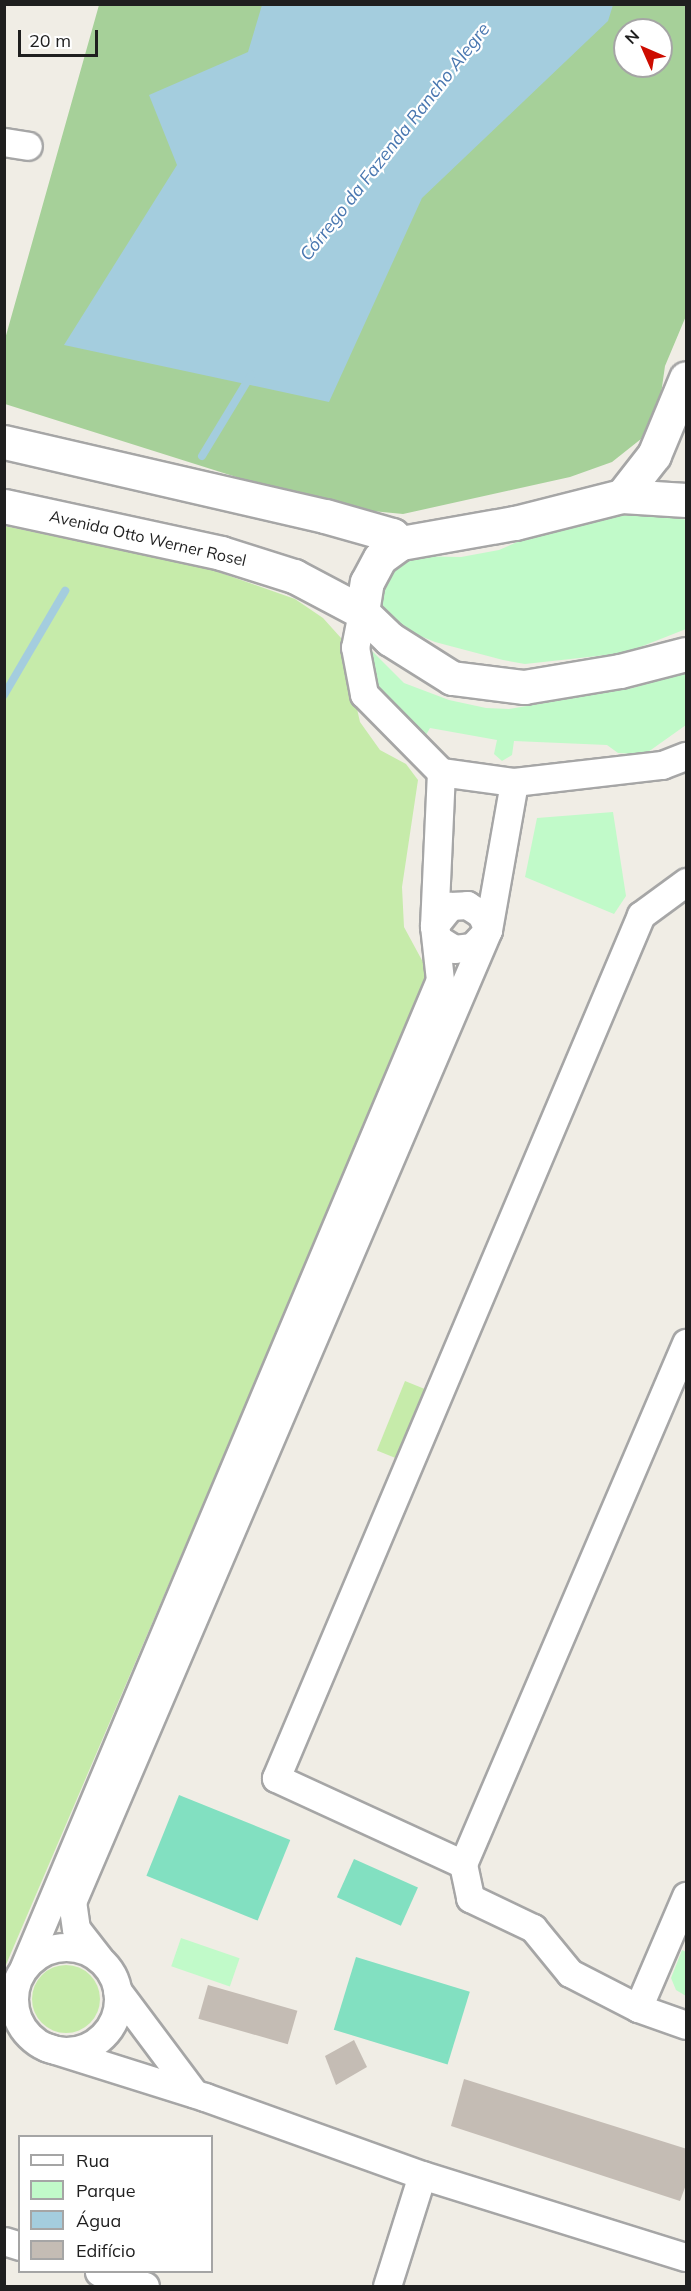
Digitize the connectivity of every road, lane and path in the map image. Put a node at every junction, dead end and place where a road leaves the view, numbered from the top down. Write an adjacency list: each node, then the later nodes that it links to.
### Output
1 (687, 378): 3 (street)
2 (4, 442): 6 (street)
3 (622, 496): 4 (street); 6 (street)
4 (687, 500)
5 (4, 506): 7 (street, Avenida Otto Werner Rosel)
6 (401, 543): 7 (street)
7 (362, 612): 8 (street, Avenida Otto Werner Rosel); 10 (street)
8 (687, 654)
9 (686, 761): 11 (street)
10 (441, 772): 11 (street); 13 (street)
11 (514, 782): 14 (street)
12 (687, 882): 16 (street)
13 (434, 926): 14 (street); 19 (street)
14 (488, 930): 18 (street)
15 (687, 1343): 16 (street)
16 (463, 1864): 21 (street)
17 (687, 1896): 21 (street)
18 (99, 1958): 19 (street); 20 (street)
19 (24, 1967): 22 (street)
20 (117, 1990): 24 (street); 25 (street)
21 (638, 2008): 23 (street)
22 (11, 2023): 24 (street)
23 (687, 2025)
24 (46, 2047): 25 (street)
25 (194, 2093): 26 (street)
26 (422, 2175): 27 (street); 30 (street)
27 (687, 2257)
28 (105, 2273): 29 (street)
29 (145, 2286)
30 (387, 2286)

